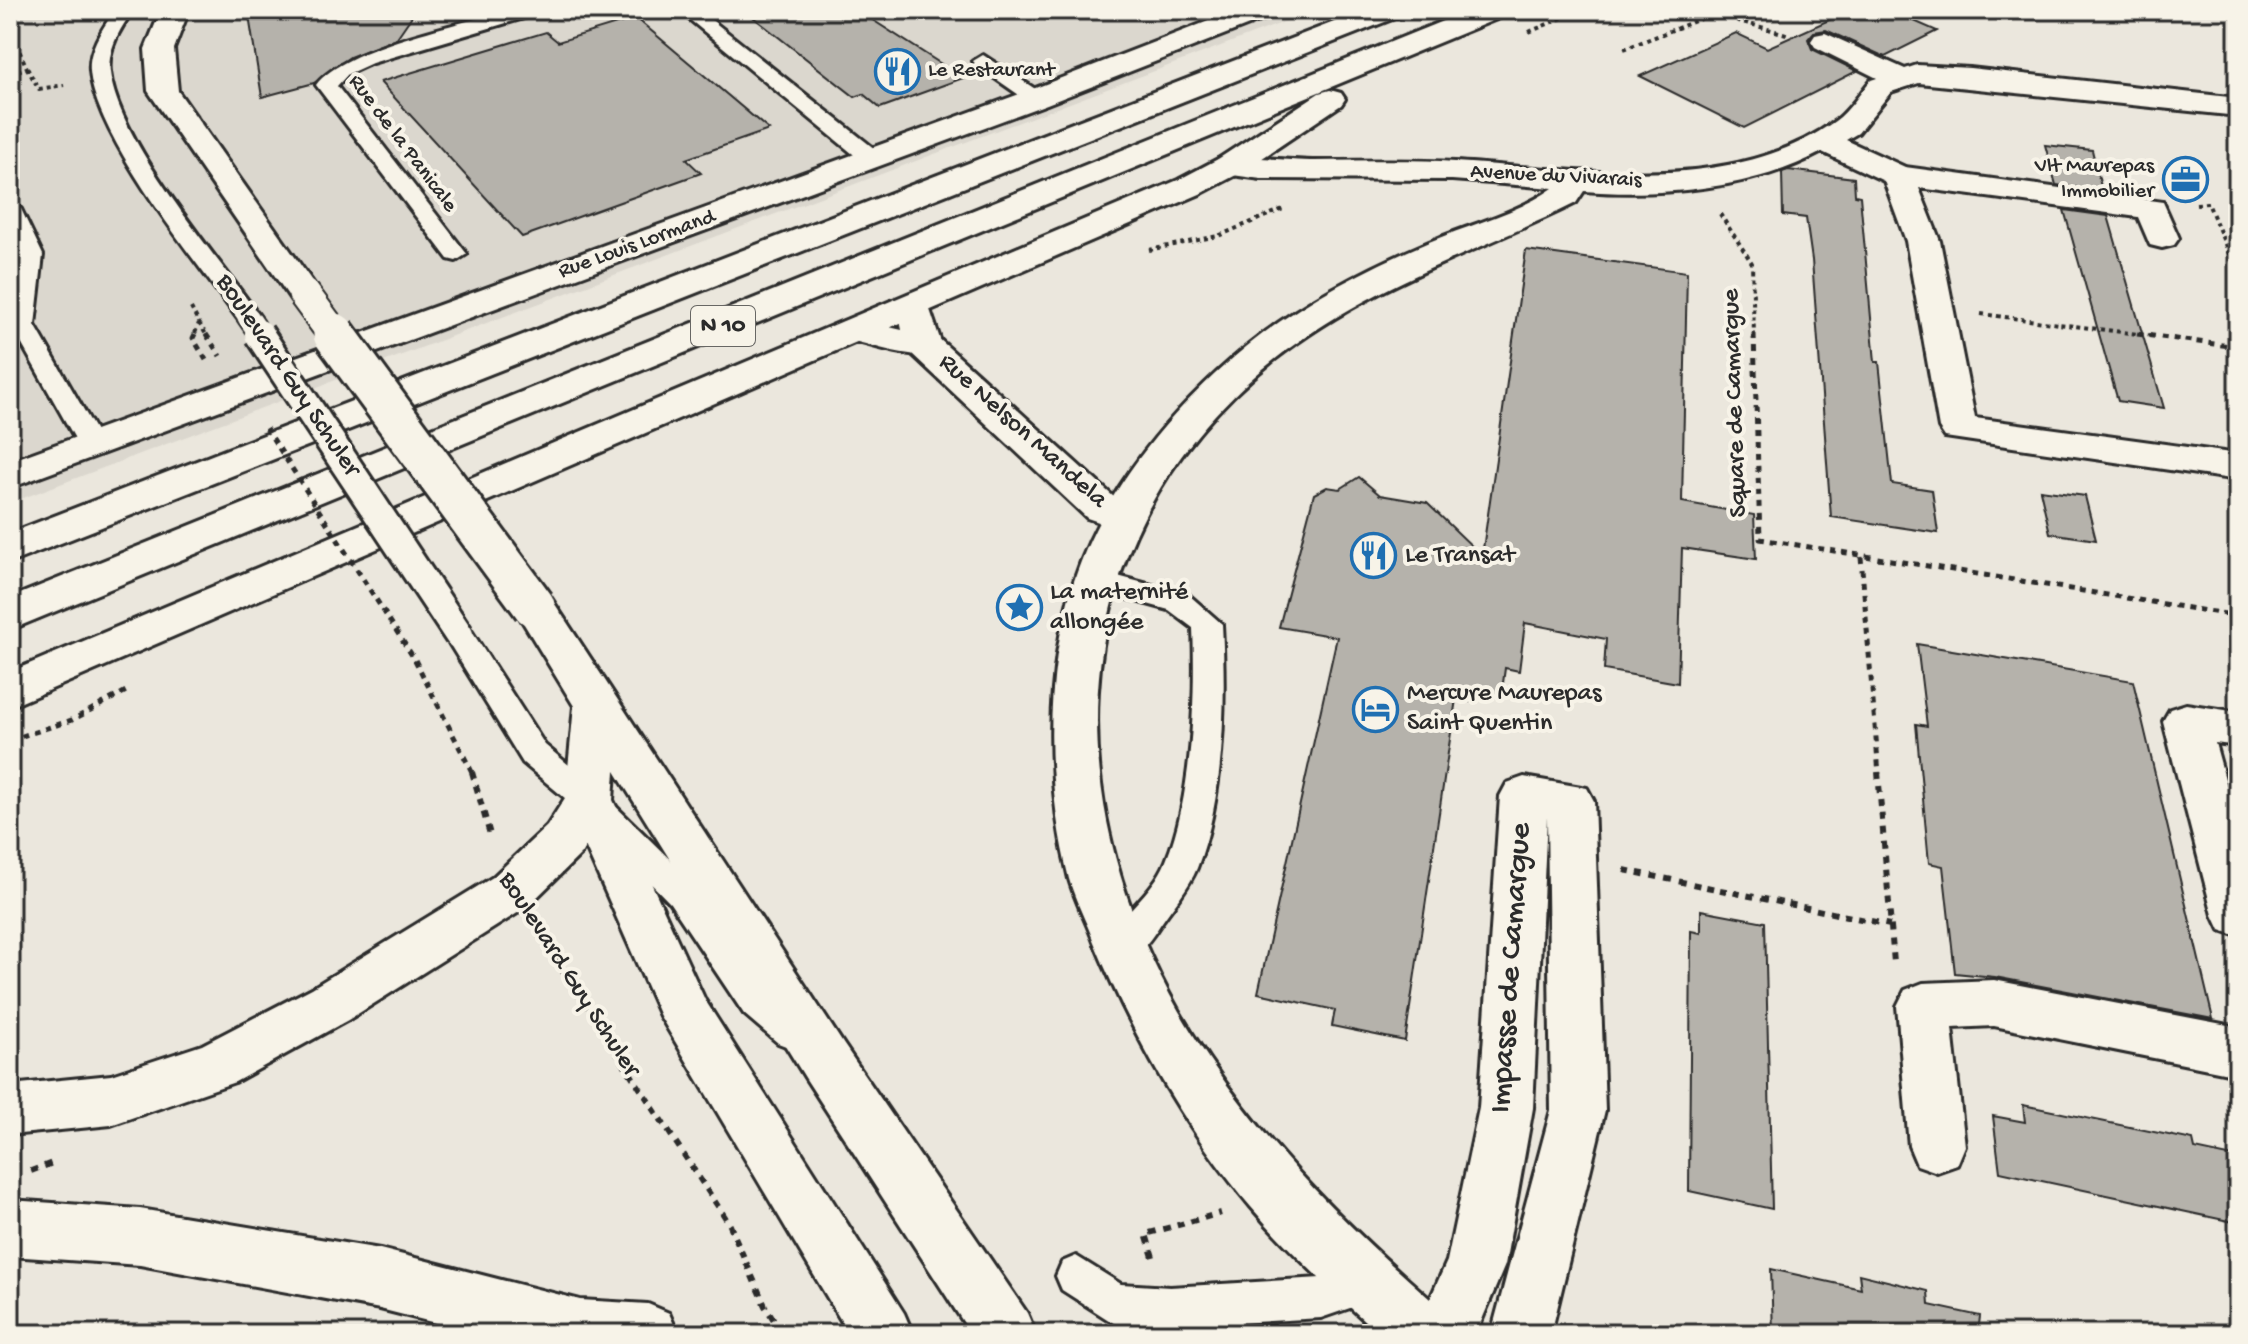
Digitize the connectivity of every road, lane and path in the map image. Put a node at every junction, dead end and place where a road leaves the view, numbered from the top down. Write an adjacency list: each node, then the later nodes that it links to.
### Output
1 (124, 10): 50 (lane, Boulevard Guy Schuler, bridge)
2 (175, 10): 48 (main road, bridge)
3 (530, 10): 28 (lane, Rue de la Panicale)
4 (687, 10): 20 (lane)
5 (1262, 10): 17 (main road, Rue Louis Lormand)
6 (1390, 10): 42 (main road, N 10)
7 (1494, 10): 8 (main road, N 10)
8 (1435, 33): 21 (main road); 45 (main road, N 10)
9 (13, 37): 13 (path)
10 (1825, 41): 11 (path); 15 (main road)
11 (1624, 49)
12 (983, 61): 17 (lane)
13 (27, 68): 14 (path); 16 (path)
14 (10, 73)
15 (1899, 77): 18 (main road); 19 (main road, Avenue du Vivarais)
16 (65, 85)
17 (1036, 98): 20 (main road, Rue Louis Lormand)
18 (2238, 107)
19 (1823, 141): 22 (main road); 23 (main road, Avenue du Vivarais)
20 (872, 158): 38 (main road, Rue Louis Lormand)
21 (1229, 166): 24 (main road, Avenue du Vivarais); 30 (main road)
22 (1898, 176): 27 (main road); 31 (main road)
23 (1701, 178): 24 (main road, Avenue du Vivarais); 43 (path, Square de Camargue)
24 (1572, 182): 41 (main road)
25 (2208, 203): 29 (path)
26 (10, 209): 38 (lane)
27 (2162, 238)
28 (456, 254)
29 (2238, 276)
30 (914, 305): 32 (main road); 34 (main road)
31 (1936, 308): 35 (path); 39 (main road)
32 (855, 330): 34 (main road); 47 (main road)
33 (193, 338): 36 (path, Boulevard Guy Schuler, bridge)
34 (924, 345): 41 (main road, Rue Nelson Mandela)
35 (2238, 347)
36 (224, 362)
37 (265, 427): 52 (path, Boulevard Guy Schuler, bridge)
38 (91, 445): 40 (main road, Rue Louis Lormand)
39 (2238, 467)
40 (10, 475)
41 (1122, 516): 44 (main road)
42 (10, 549)
43 (1861, 557): 46 (path, Square de Camargue); 54 (path)
44 (1095, 580): 55 (main road); 55 (lane)
45 (10, 615)
46 (2238, 616)
47 (16, 690)
48 (597, 702): 50 (main road, Boulevard Guy Schuler); 58 (main road)
49 (2238, 729): 53 (main road)
50 (589, 800): 52 (main road); 58 (lane); 68 (main road, Boulevard Guy Schuler)
51 (1572, 859): 54 (path); 65 (main road, Impasse de Camargue); 70 (main road, Impasse de Camargue)
52 (510, 892): 59 (main road); 67 (path, Boulevard Guy Schuler)
53 (2238, 915)
54 (1890, 925): 56 (path)
55 (1121, 946): 61 (main road)
56 (1923, 1006): 57 (main road); 60 (main road)
57 (2238, 1051)
58 (825, 1062): 69 (main road)
59 (10, 1110)
60 (1937, 1146)
61 (1269, 1185): 64 (path); 65 (main road)
62 (10, 1228): 66 (main road)
63 (1076, 1276): 64 (lane)
64 (1170, 1307): 65 (lane)
65 (1415, 1323)
66 (648, 1334)
67 (783, 1334)
68 (883, 1334)
69 (1006, 1334)
70 (1521, 1334)

